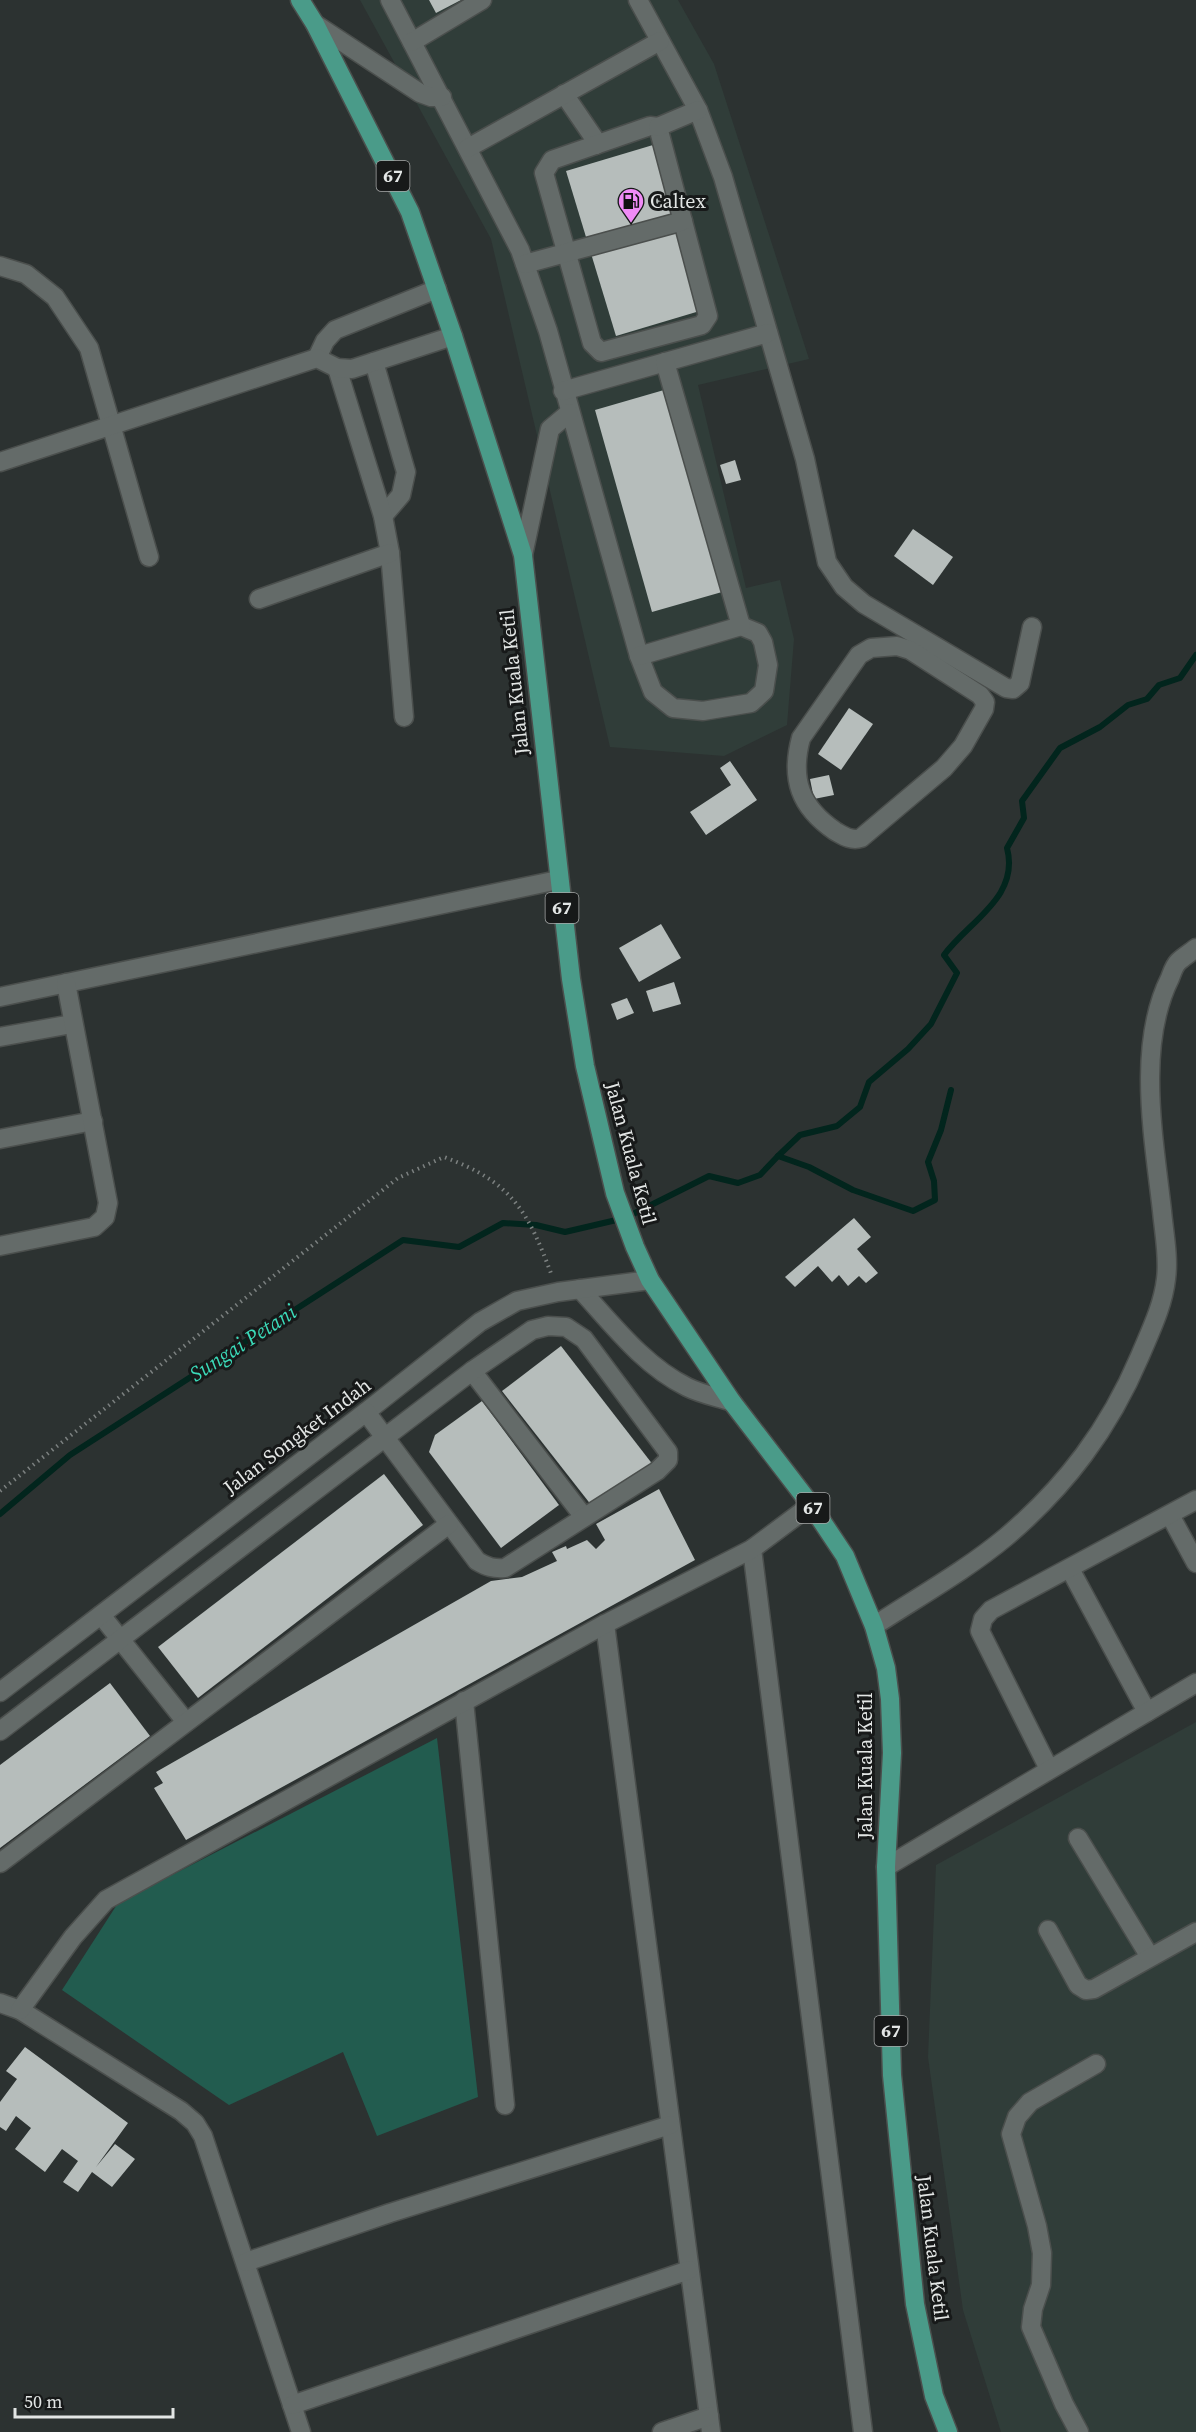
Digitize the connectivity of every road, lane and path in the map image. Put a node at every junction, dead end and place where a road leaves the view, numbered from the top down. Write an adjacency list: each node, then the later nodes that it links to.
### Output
1 (300, 0): 5 (main road, Jalan Kuala Ketil / 67)
2 (390, 0): 7 (street)
3 (482, 0): 7 (street)
4 (638, 0): 6 (street)
5 (315, 24): 9 (street); 18 (main road, Jalan Kuala Ketil / 67)
6 (660, 41): 8 (street); 10 (street)
7 (412, 42): 9 (street)
8 (564, 94): 12 (street); 13 (street)
9 (442, 97): 13 (street)
10 (698, 110): 11 (street); 19 (street)
11 (658, 127): 12 (street); 14 (street)
12 (596, 145): 15 (street)
13 (468, 148): 16 (street)
14 (683, 221): 15 (street); 15 (street)
15 (566, 253): 16 (street)
16 (525, 264): 25 (street)
17 (0, 266): 27 (street)
18 (437, 289): 20 (main road, Jalan Kuala Ketil / 67); 21 (street)
19 (768, 333): 23 (street); 36 (street)
20 (453, 336): 22 (street); 31 (main road, Jalan Kuala Ketil / 67)
21 (317, 358): 24 (street); 27 (street)
22 (374, 362): 24 (street); 29 (street)
23 (665, 362): 25 (street); 34 (street)
24 (337, 368): 29 (street)
25 (563, 391): 26 (street)
26 (569, 413): 31 (street); 37 (street)
27 (112, 426): 28 (street); 32 (street)
28 (0, 462)
29 (383, 516): 30 (street)
30 (390, 554): 33 (street); 38 (street)
31 (523, 555): 39 (main road, Jalan Kuala Ketil / 67)
32 (148, 557)
33 (259, 599)
34 (741, 626): 37 (street); 37 (street)
35 (1032, 627): 36 (street)
36 (915, 643): 36 (street)
37 (639, 656)
38 (404, 717)
39 (558, 880): 41 (street); 48 (main road, Jalan Kuala Ketil / 67)
40 (1196, 948): 66 (street)
41 (66, 984): 42 (street); 43 (street)
42 (0, 997)
43 (72, 1024): 44 (street); 45 (street)
44 (0, 1037)
45 (93, 1121): 46 (street); 47 (street)
46 (0, 1139)
47 (0, 1246)
48 (650, 1280): 49 (street, Jalan Songket Indah); 52 (main road, Jalan Kuala Ketil / 67)
49 (580, 1290): 50 (street, Jalan Songket Indah); 52 (street)
50 (558, 1292): 53 (street, Jalan Songket Indah); 55 (path)
51 (472, 1371): 54 (street); 59 (street); 59 (street)
52 (732, 1402): 57 (main road, Jalan Kuala Ketil / 67)
53 (366, 1412): 54 (street); 64 (street, Jalan Songket Indah)
54 (386, 1438): 60 (street); 67 (street)
55 (0, 1491)
56 (1196, 1500): 58 (street)
57 (811, 1505): 61 (street); 66 (main road, Jalan Kuala Ketil / 67)
58 (1170, 1515): 62 (street); 63 (street)
59 (584, 1517): 60 (street)
60 (449, 1524): 72 (street)
61 (752, 1549): 65 (street); 92 (street)
62 (1196, 1563)
63 (1070, 1569): 71 (street); 74 (street)
64 (100, 1615): 67 (street); 69 (street, Jalan Songket Indah)
65 (604, 1624): 70 (street); 85 (street)
66 (874, 1626): 77 (main road, Jalan Kuala Ketil / 67)
67 (120, 1640): 72 (street); 73 (street)
68 (1196, 1683): 71 (street)
69 (0, 1692)
70 (464, 1701): 82 (street); 84 (street)
71 (1148, 1712): 74 (street)
72 (186, 1722): 76 (street)
73 (0, 1731)
74 (1049, 1769): 77 (street)
75 (1078, 1838): 80 (street)
76 (0, 1863)
77 (886, 1867): 93 (main road, Jalan Kuala Ketil / 67)
78 (1048, 1929): 80 (street)
79 (1196, 1932): 80 (street)
80 (1150, 1957)
81 (0, 2003): 82 (street)
82 (20, 2010): 86 (street)
83 (1096, 2064): 94 (street)
84 (505, 2105)
85 (670, 2125): 86 (street); 87 (street)
86 (246, 2262): 88 (street)
87 (689, 2270): 88 (street); 89 (street)
88 (292, 2405): 90 (street)
89 (710, 2424): 91 (street)
90 (301, 2432)
91 (662, 2432)
92 (863, 2432)
93 (948, 2432)
94 (1079, 2432)

